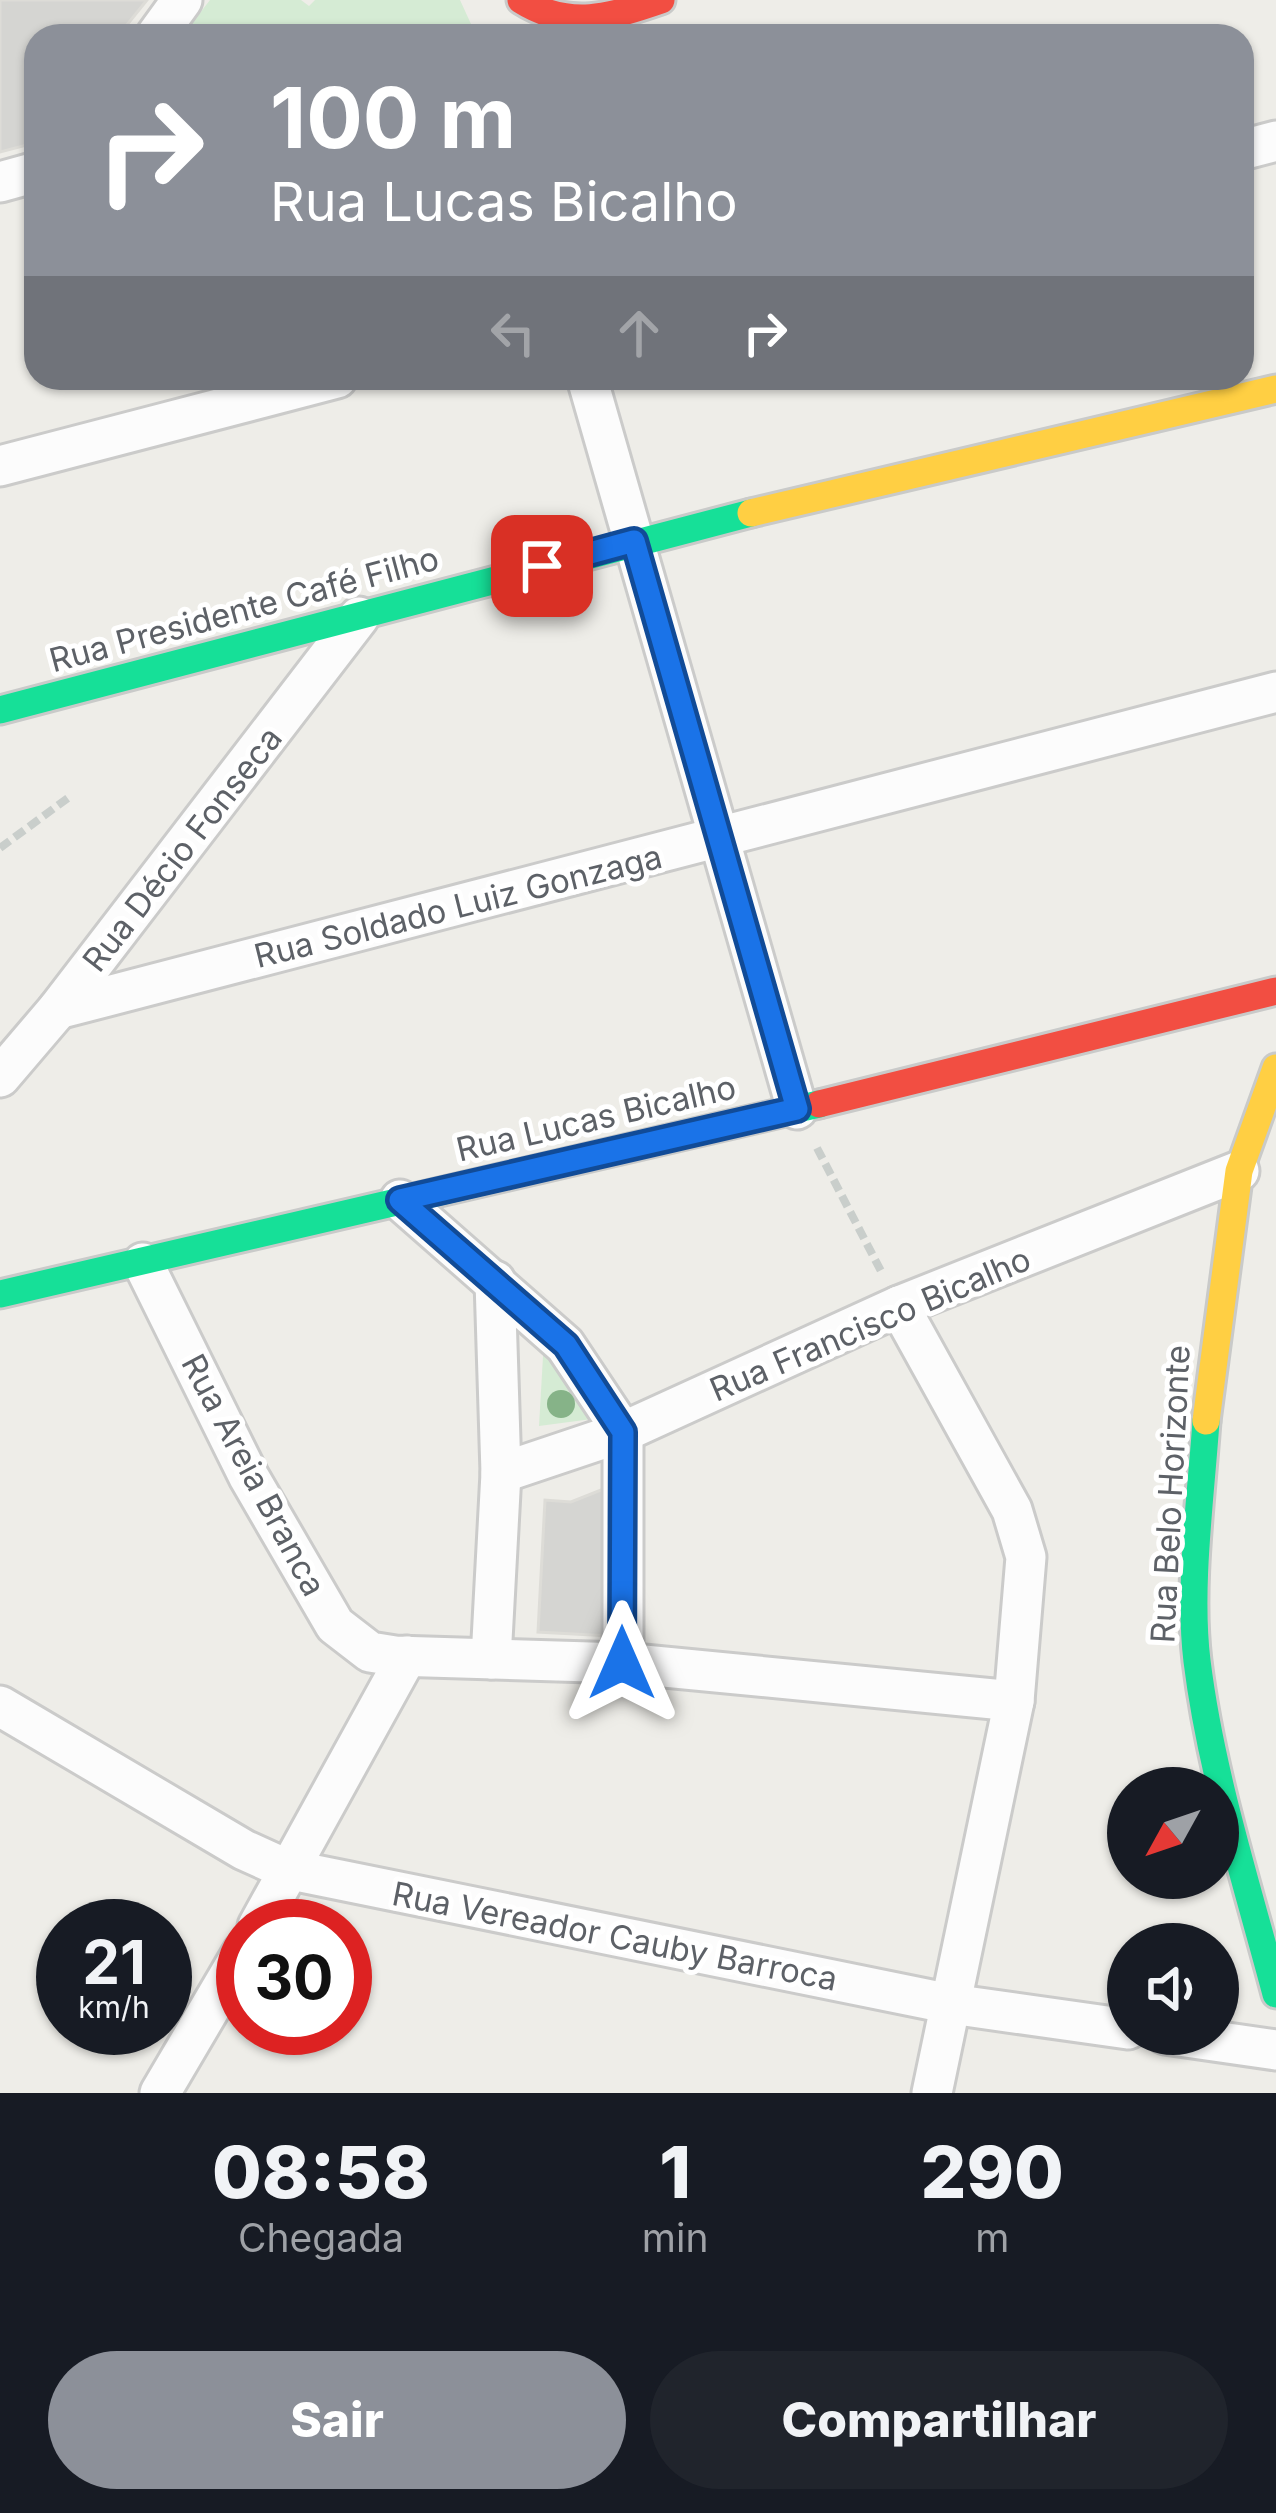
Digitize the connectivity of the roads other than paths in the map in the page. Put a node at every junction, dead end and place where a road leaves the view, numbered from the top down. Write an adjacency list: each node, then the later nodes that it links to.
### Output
1 (661, 0): 2 (street)
2 (528, 17)
3 (1276, 389): 7 (street, Rua Presidente Café Filho)
4 (291, 390): 6 (street)
5 (590, 390): 7 (street)
6 (0, 466)
7 (634, 541): 8 (street, Rua Presidente Café Filho); 11 (street)
8 (359, 617): 10 (street, Rua Presidente Café Filho); 13 (street, Rua Décio Fonseca)
9 (1276, 692): 11 (street, Rua Soldado Luiz Gonzaga)
10 (0, 710)
11 (720, 839): 13 (street, Rua Soldado Luiz Gonzaga); 16 (street)
12 (1276, 991): 16 (street, Rua Lucas Bicalho)
13 (58, 1009): 15 (street, Rua Décio Fonseca)
14 (1276, 1068): 17 (street, Rua Belo Horizonte)
15 (0, 1077)
16 (797, 1109): 18 (street, Rua Lucas Bicalho)
17 (1239, 1171): 22 (street, Rua Francisco Bicalho); 32 (street, Rua Belo Horizonte)
18 (400, 1200): 19 (street, Rua Lucas Bicalho); 20 (street)
19 (143, 1263): 21 (street, Rua Lucas Bicalho); 25 (street, Rua Areia Branca)
20 (495, 1280): 23 (street); 24 (street)
21 (0, 1294)
22 (899, 1306): 23 (street, Rua Francisco Bicalho); 28 (street)
23 (623, 1432): 24 (street, Rua Francisco Bicalho); 27 (street)
24 (501, 1473): 26 (street)
25 (401, 1656): 26 (street); 30 (street)
26 (490, 1659): 27 (street)
27 (622, 1663): 28 (street)
28 (1014, 1701): 34 (street)
29 (0, 1706): 30 (street, Rua Vereador Cauby Barroca)
30 (291, 1870): 31 (street); 34 (street, Rua Vereador Cauby Barroca)
31 (274, 1899)
32 (1274, 1977)
33 (216, 1998): 38 (street)
34 (951, 2004): 35 (street, Rua Vereador Cauby Barroca); 39 (street)
35 (1107, 2026)
36 (1239, 2045): 37 (street)
37 (1276, 2050)
38 (160, 2093)
39 (932, 2093)

